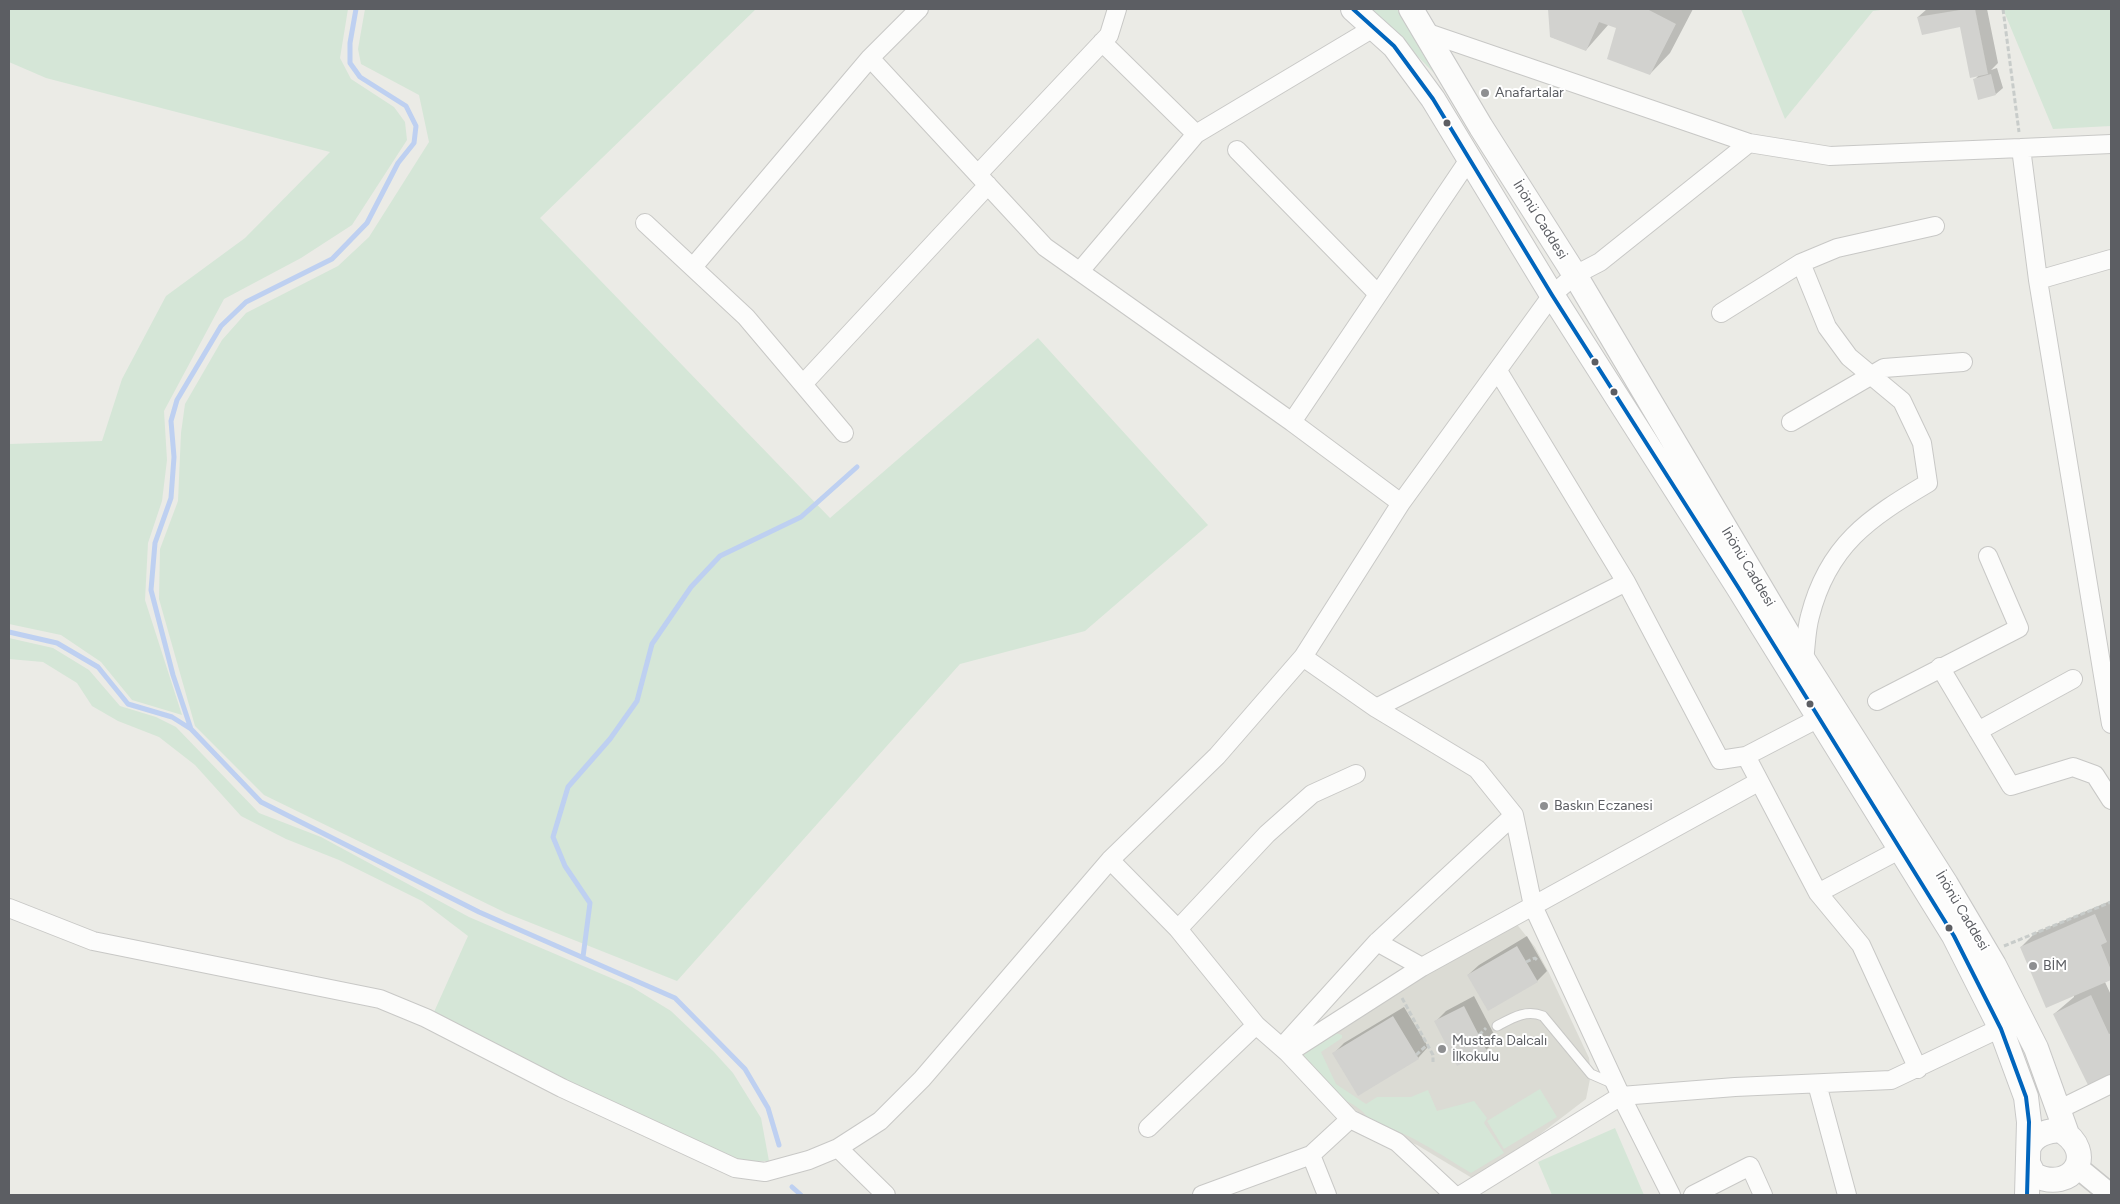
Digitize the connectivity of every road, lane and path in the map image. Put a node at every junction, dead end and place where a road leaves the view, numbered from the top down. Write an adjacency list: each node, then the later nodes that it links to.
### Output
1 (919, 9): 9 (street)
2 (1117, 9): 8 (street)
3 (1353, 9): 6 (main road, İnönü Caddesi)
4 (1411, 9): 7 (main road, İnönü Caddesi)
5 (2003, 9): 13 (path)
6 (1375, 27): 10 (street); 15 (main road, İnönü Caddesi)
7 (1425, 32): 11 (street); 23 (main road, İnönü Caddesi)
8 (1102, 42): 10 (street); 16 (street)
9 (870, 58): 16 (street); 21 (street)
10 (1196, 134): 22 (street)
11 (1749, 143): 13 (street); 23 (street)
12 (2111, 144): 13 (street)
13 (2021, 148): 24 (street)
14 (1237, 150): 25 (street)
15 (1470, 158): 25 (street); 26 (main road, İnönü Caddesi)
16 (983, 179): 22 (street); 31 (street)
17 (645, 223): 21 (street)
18 (1935, 226): 20 (street)
19 (2111, 259): 24 (street)
20 (1801, 263): 27 (street); 30 (street)
21 (693, 267): 31 (street)
22 (1080, 271): 32 (street)
23 (1574, 275): 26 (street); 39 (main road, İnönü Caddesi)
24 (2038, 280): 44 (street)
25 (1378, 294): 32 (street)
26 (1552, 294): 29 (street); 45 (main road, İnönü Caddesi)
27 (1720, 313)
28 (1963, 362): 30 (street)
29 (1498, 371): 35 (street); 37 (street)
30 (1870, 375): 33 (street); 39 (street)
31 (803, 384): 34 (street)
32 (1292, 422): 35 (street)
33 (1791, 422)
34 (844, 433)
35 (1401, 504): 38 (street)
36 (1988, 556): 40 (street)
37 (1626, 582): 43 (street); 47 (street)
38 (1303, 657): 43 (street); 53 (street)
39 (1804, 661): 60 (main road, İnönü Caddesi)
40 (1940, 667): 42 (street); 46 (street)
41 (2073, 679): 46 (street)
42 (1877, 701)
43 (1376, 708): 51 (street)
44 (2111, 715)
45 (1819, 718): 47 (street); 52 (main road, İnönü Caddesi)
46 (1978, 731): 50 (street)
47 (1746, 756): 49 (street)
48 (1356, 774): 58 (street)
49 (1758, 782): 54 (street); 56 (street)
50 (2111, 800)
51 (1514, 815): 56 (street); 59 (street)
52 (1900, 849): 54 (street); 66 (main road, İnönü Caddesi)
53 (1110, 860): 58 (street); 79 (street)
54 (1818, 893): 71 (street)
55 (2111, 902): 60 (path)
56 (1533, 906): 61 (street); 74 (street)
57 (9, 908): 79 (street)
58 (1178, 929): 64 (street)
59 (1378, 942): 61 (street); 68 (street)
60 (1987, 953): 63 (main road, İnönü Caddesi)
61 (1422, 967): 62 (street)
62 (1394, 985): 67 (path); 68 (street)
63 (2022, 1016): 66 (street); 75 (main road, İnönü Caddesi)
64 (1256, 1025): 68 (street); 77 (street)
65 (1497, 1026): 74 (lane)
66 (2001, 1029): 71 (street); 81 (main road, İnönü Caddesi)
67 (1427, 1045): 69 (path); 70 (path)
68 (1285, 1050): 76 (street)
69 (1416, 1055)
70 (1433, 1062)
71 (1918, 1069): 72 (street)
72 (1816, 1084): 74 (street); 91 (street)
73 (2111, 1084): 75 (street)
74 (1619, 1090): 87 (street); 88 (street)
75 (2058, 1110): 78 (main road, İnönü Caddesi)
76 (1350, 1120): 80 (street); 86 (street)
77 (1148, 1128)
78 (2067, 1134): 81 (main road); 82 (main road)
79 (838, 1148): 83 (street)
80 (1311, 1155): 84 (street); 85 (street)
81 (2029, 1155): 82 (main road); 92 (main road, İnönü Caddesi)
82 (2068, 1180): 93 (street)
83 (886, 1195)
84 (1202, 1195)
85 (1327, 1195)
86 (1454, 1195)
87 (1461, 1195)
88 (1671, 1195)
89 (1693, 1195): 90 (street)
90 (1763, 1195)
91 (1847, 1195)
92 (2027, 1195)
93 (2111, 1195)

